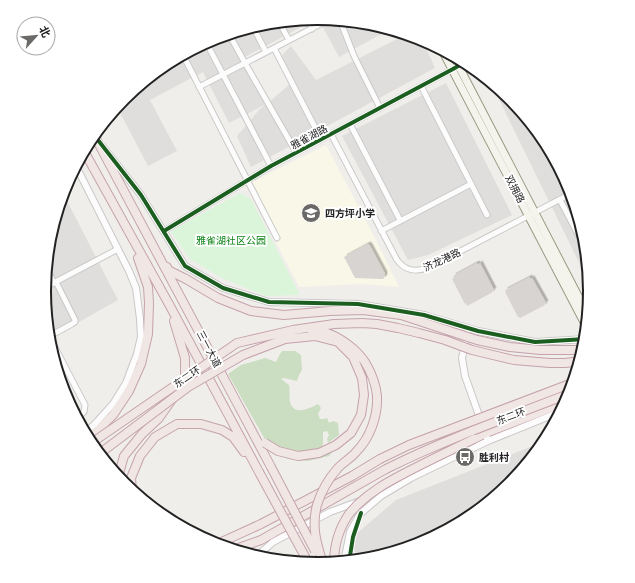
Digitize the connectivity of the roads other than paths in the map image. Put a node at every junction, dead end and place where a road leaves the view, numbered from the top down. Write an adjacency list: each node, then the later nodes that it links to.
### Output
1 (310, 25): 5 (street)
2 (319, 25): 5 (street)
3 (343, 26): 19 (street)
4 (282, 27): 8 (street)
5 (312, 29): 8 (street)
6 (256, 32): 11 (street)
7 (232, 39): 13 (street)
8 (289, 40): 10 (street)
9 (209, 48): 16 (street)
10 (274, 48): 11 (street); 22 (street)
11 (266, 52): 13 (street)
12 (186, 60): 18 (street)
13 (244, 63): 16 (street); 25 (street)
14 (459, 65): 17 (street, 雅雀湖路)
15 (460, 66): 35 (main road, 双拥路)
16 (223, 74): 18 (street); 27 (street)
17 (421, 86): 19 (street, 雅雀湖路); 30 (street)
18 (199, 87): 29 (street)
19 (380, 108): 20 (street, 雅雀湖路)
20 (350, 124): 21 (street, 雅雀湖路); 36 (street)
21 (331, 134): 22 (street, 雅雀湖路); 37 (street, 济龙港路)
22 (321, 139): 25 (street, 雅雀湖路)
23 (98, 140): 39 (street)
24 (97, 141): 33 (highway, 三一大道)
25 (296, 152): 27 (street, 雅雀湖路)
26 (87, 157): 38 (highway, 三一大道)
27 (271, 166): 29 (street, 雅雀湖路)
28 (79, 172): 42 (street)
29 (248, 180): 39 (street, 雅雀湖路); 41 (street)
30 (471, 184): 34 (street); 36 (street)
31 (566, 196): 32 (street, 济龙港路)
32 (560, 200): 35 (street, 济龙港路); 40 (street)
33 (136, 214): 53 (highway, bridge); 58 (highway, 三一大道)
34 (487, 215)
35 (532, 215): 37 (street, 济龙港路); 47 (main road, 双拥路); 48 (main road, 双拥路)
36 (400, 220): 37 (street)
37 (381, 230)
38 (128, 231): 46 (highway, 三一大道); 63 (highway)
39 (164, 231): 49 (street)
40 (577, 233)
41 (277, 238)
42 (118, 249): 44 (street); 62 (street)
43 (52, 277): 44 (street)
44 (55, 282): 45 (street); 51 (street)
45 (51, 284)
46 (170, 306): 67 (highway); 68 (highway, 三一大道)
47 (583, 308)
48 (582, 319)
49 (468, 328): 52 (street); 64 (street)
50 (293, 330): 55 (highway, bridge); 65 (highway, 东二环, bridge); 78 (highway, bridge)
51 (54, 333)
52 (580, 339)
53 (577, 350)
54 (59, 355): 60 (street)
55 (575, 361)
56 (567, 385): 71 (highway, bridge)
57 (563, 396): 72 (highway, 东二环, bridge)
58 (237, 403): 66 (highway, bridge); 77 (highway, 三一大道, bridge)
59 (558, 406): 64 (highway)
60 (81, 414)
61 (554, 414): 64 (street)
62 (89, 429)
63 (93, 435)
64 (487, 437): 70 (street); 76 (highway, bridge)
65 (96, 440)
66 (104, 451)
67 (120, 470)
68 (259, 472): 69 (highway); 75 (highway, 三一大道, bridge)
69 (131, 482)
70 (381, 496): 73 (street); 74 (street)
71 (224, 541)
72 (242, 547)
73 (263, 552)
74 (345, 556)
75 (305, 557)
76 (334, 557)
77 (320, 558)
78 (321, 558)

